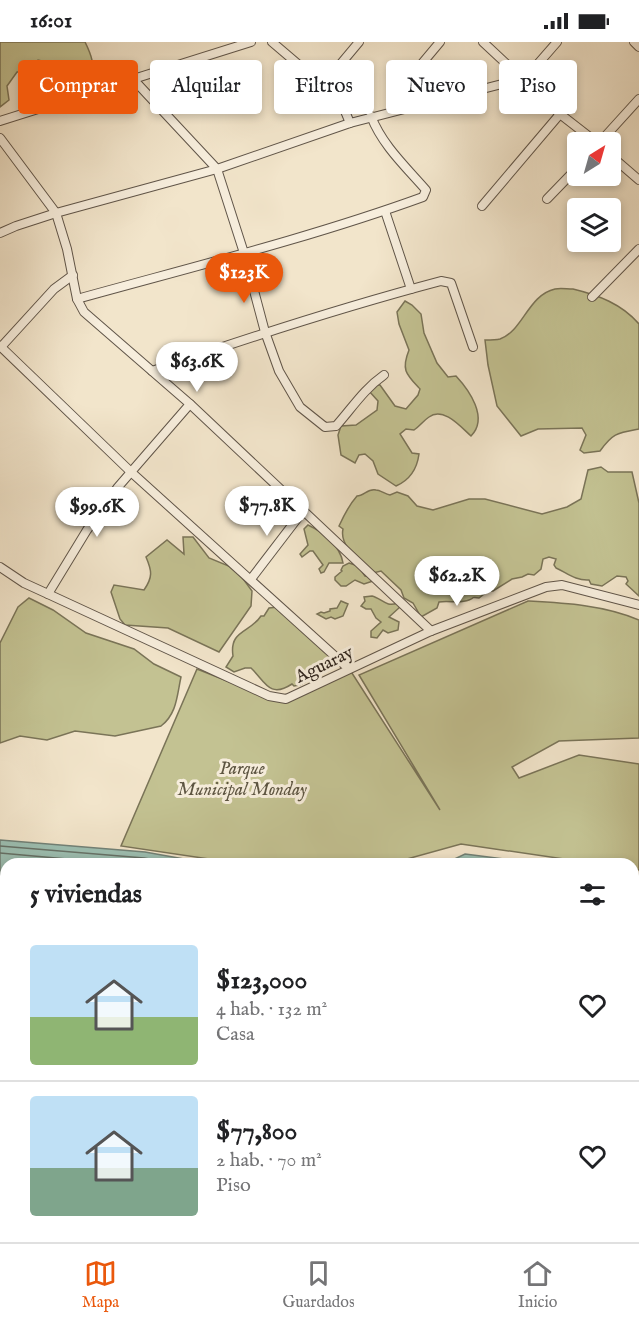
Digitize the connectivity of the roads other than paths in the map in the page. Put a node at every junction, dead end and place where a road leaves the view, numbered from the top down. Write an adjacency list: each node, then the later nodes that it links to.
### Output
1 (251, 42): 14 (street)
2 (272, 42): 9 (street)
3 (359, 42): 10 (street)
4 (440, 42): 11 (street)
5 (483, 42): 12 (street)
6 (557, 42): 13 (street)
7 (634, 42): 8 (street)
8 (639, 47)
9 (293, 60)
10 (344, 60)
11 (425, 60)
12 (502, 60)
13 (542, 60)
14 (138, 77)
15 (138, 84): 28 (street)
16 (499, 85): 21 (street)
17 (639, 99): 25 (street)
18 (22, 114): 22 (street)
19 (346, 114): 23 (street)
20 (560, 114): 24 (street); 32 (street)
21 (371, 117): 23 (street); 33 (street)
22 (0, 121)
23 (350, 123): 28 (street)
24 (584, 132)
25 (608, 132)
26 (0, 138): 34 (street)
27 (621, 164): 30 (street)
28 (217, 170): 34 (street); 37 (street)
29 (567, 178): 31 (street)
30 (639, 180)
31 (547, 199)
32 (482, 206)
33 (385, 211): 37 (street); 39 (street)
34 (56, 213): 35 (street); 38 (street)
35 (0, 233)
36 (639, 249): 40 (street)
37 (244, 253): 41 (street); 42 (street)
38 (73, 274): 41 (street); 43 (street)
39 (411, 289): 42 (street); 44 (street)
40 (592, 297)
41 (77, 299): 45 (street)
42 (265, 332): 45 (street); 46 (street)
43 (1, 347): 48 (street)
44 (473, 347)
45 (152, 371): 47 (street)
46 (384, 375)
47 (190, 404): 48 (street); 49 (street)
48 (131, 472): 51 (street); 52 (street)
49 (303, 511): 51 (street); 54 (street)
50 (0, 567): 52 (street, Aguaray)
51 (251, 579): 55 (street)
52 (48, 594): 55 (street, Aguaray)
53 (639, 605): 54 (street, Aguaray)
54 (430, 631): 55 (street, Aguaray)
55 (348, 668)

